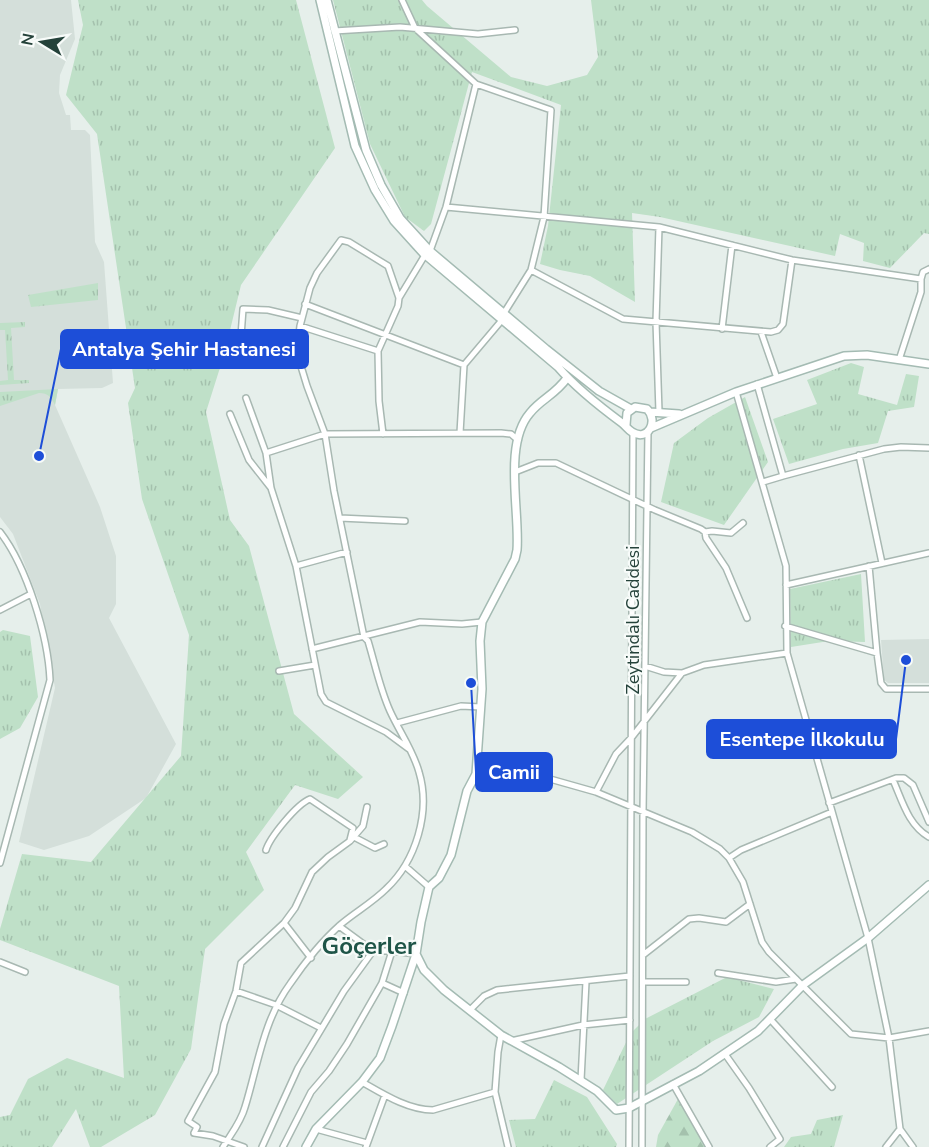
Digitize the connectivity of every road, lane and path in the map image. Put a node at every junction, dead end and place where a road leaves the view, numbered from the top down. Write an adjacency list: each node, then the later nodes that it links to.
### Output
1 (320, 0): 12 (street)
2 (327, 0): 6 (street)
3 (402, 0): 4 (street)
4 (415, 28): 5 (street); 6 (street); 7 (street)
5 (515, 30)
6 (334, 31): 12 (street)
7 (476, 84): 8 (street); 9 (street)
8 (446, 207): 9 (street); 12 (street)
9 (544, 217): 10 (street); 15 (street)
10 (659, 227): 11 (street); 23 (street)
11 (732, 245): 13 (street); 25 (street)
12 (427, 253): 19 (street); 21 (street)
13 (792, 260): 16 (street); 26 (street)
14 (929, 269): 16 (street)
15 (531, 270): 21 (street); 23 (street)
16 (921, 279): 17 (street)
17 (921, 292): 18 (street); 30 (street)
18 (929, 294)
19 (399, 298): 20 (street); 27 (street)
20 (305, 304): 22 (street); 27 (street)
21 (503, 317): 32 (street); 33 (street); 38 (street)
22 (302, 318): 24 (street); 29 (street)
23 (656, 322): 25 (street); 40 (street)
24 (300, 326): 28 (street); 47 (street)
25 (722, 329): 26 (street)
26 (761, 332): 34 (street)
27 (384, 334): 28 (street); 32 (street)
28 (378, 351): 48 (street)
29 (249, 358)
30 (899, 360): 31 (street); 34 (street)
31 (929, 364)
32 (464, 365): 45 (street)
33 (567, 378): 43 (street); 49 (street)
34 (777, 378): 35 (street)
35 (758, 384): 36 (street); 54 (street)
36 (736, 392): 42 (street); 55 (street)
37 (246, 398): 51 (street)
38 (631, 409): 39 (street); 43 (street)
39 (650, 412): 40 (street); 44 (street)
40 (659, 412): 42 (street)
41 (230, 414): 56 (street)
42 (682, 415): 44 (street)
43 (626, 425): 46 (street)
44 (649, 430): 46 (street); 58 (street)
45 (460, 433): 48 (street); 49 (street)
46 (633, 433): 57 (street, Zeytindalı Caddesi)
47 (325, 434): 48 (street); 51 (street); 59 (street)
48 (383, 434)
49 (518, 440): 53 (street)
50 (929, 448): 52 (street)
51 (266, 453): 56 (street)
52 (859, 455): 54 (street); 66 (street)
53 (515, 472): 57 (street); 73 (street)
54 (783, 476): 55 (street)
55 (763, 482): 69 (street)
56 (271, 488): 67 (street)
57 (633, 500): 58 (street); 87 (street, Zeytindalı Caddesi)
58 (647, 506): 63 (street); 80 (street)
59 (340, 518): 60 (street); 64 (street)
60 (405, 521)
61 (743, 523): 63 (street)
62 (0, 532): 70 (street)
63 (705, 532): 72 (street)
64 (348, 552): 67 (street); 75 (street)
65 (929, 553): 66 (street)
66 (882, 563): 68 (street)
67 (296, 566): 76 (street)
68 (869, 566): 69 (street); 77 (street)
69 (786, 585): 74 (street)
70 (31, 594): 71 (street); 103 (street)
71 (0, 610)
72 (747, 618)
73 (482, 622): 75 (street); 84 (street)
74 (785, 626): 77 (street); 78 (street)
75 (364, 637): 76 (street); 86 (street)
76 (312, 649): 79 (street)
77 (877, 653): 83 (street)
78 (787, 654): 82 (street); 92 (street)
79 (315, 665): 81 (street); 88 (street)
80 (645, 666): 82 (street); 85 (street)
81 (279, 671)
82 (682, 673): 85 (street)
83 (929, 689)
84 (481, 707): 86 (street); 89 (street)
85 (644, 722): 87 (street); 96 (street)
86 (397, 723): 88 (street)
87 (632, 737): 91 (street); 94 (street, Zeytindalı Caddesi)
88 (410, 750): 104 (street)
89 (476, 774): 91 (street); 106 (street)
90 (893, 780): 92 (street); 97 (street); 98 (street)
91 (596, 792): 94 (street)
92 (830, 803): 95 (street)
93 (366, 807): 99 (street)
94 (632, 808): 96 (street); 119 (street, Zeytindalı Caddesi)
95 (832, 812): 102 (street); 110 (street)
96 (643, 813): 102 (street); 114 (street)
97 (929, 822)
98 (929, 837)
99 (352, 839): 100 (street); 101 (street); 108 (street)
100 (384, 844)
101 (266, 850)
102 (729, 858): 107 (street)
103 (0, 863)
104 (406, 867): 106 (street); 109 (street)
105 (929, 885): 110 (street)
106 (429, 887): 113 (street)
107 (750, 904): 114 (street); 120 (street)
108 (284, 923): 115 (street); 126 (street)
109 (339, 926): 111 (street); 115 (street)
110 (868, 938): 125 (street); 136 (street)
111 (373, 951): 112 (street); 133 (street)
112 (392, 951): 113 (street); 124 (street)
113 (416, 954): 127 (street); 129 (street)
114 (643, 955): 122 (street)
115 (311, 958): 128 (street)
116 (0, 962): 117 (street)
117 (25, 972)
118 (718, 973): 120 (street)
119 (630, 976): 121 (street); 131 (street, Zeytindalı Caddesi)
120 (796, 979): 125 (street)
121 (586, 981): 129 (street); 132 (street)
122 (643, 982): 123 (street); 145 (street)
123 (686, 982)
124 (382, 983): 127 (street); 155 (street)
125 (803, 986): 130 (street); 136 (street)
126 (236, 991): 128 (street); 150 (street)
127 (404, 993): 140 (street)
128 (276, 1005): 133 (street); 150 (street)
129 (471, 1010): 135 (street)
130 (770, 1019): 138 (street); 142 (street)
131 (630, 1020): 132 (street); 146 (street, Zeytindalı Caddesi)
132 (583, 1025): 137 (street); 139 (street)
133 (321, 1029): 154 (street)
134 (929, 1031): 136 (street)
135 (501, 1035): 137 (street); 143 (street)
136 (889, 1038): 148 (street)
137 (511, 1041): 139 (street)
138 (726, 1054): 141 (street); 149 (street)
139 (581, 1080): 146 (street)
140 (362, 1082): 144 (street); 147 (street)
141 (673, 1084): 145 (street); 160 (street)
142 (832, 1087)
143 (495, 1092): 144 (street); 157 (street)
144 (385, 1095): 151 (street)
145 (643, 1100): 146 (street); 159 (street)
146 (629, 1107): 158 (street, Zeytindalı Caddesi)
147 (316, 1129): 151 (street); 156 (street)
148 (900, 1129): 163 (street); 164 (street)
149 (780, 1139): 161 (street); 162 (street)
150 (227, 1140): 152 (street); 153 (street)
151 (366, 1145)
152 (223, 1147)
153 (244, 1147)
154 (262, 1147)
155 (283, 1147)
156 (306, 1147)
157 (508, 1147)
158 (629, 1147)
159 (642, 1147)
160 (709, 1147)
161 (770, 1147)
162 (786, 1147)
163 (886, 1147)
164 (913, 1147)

